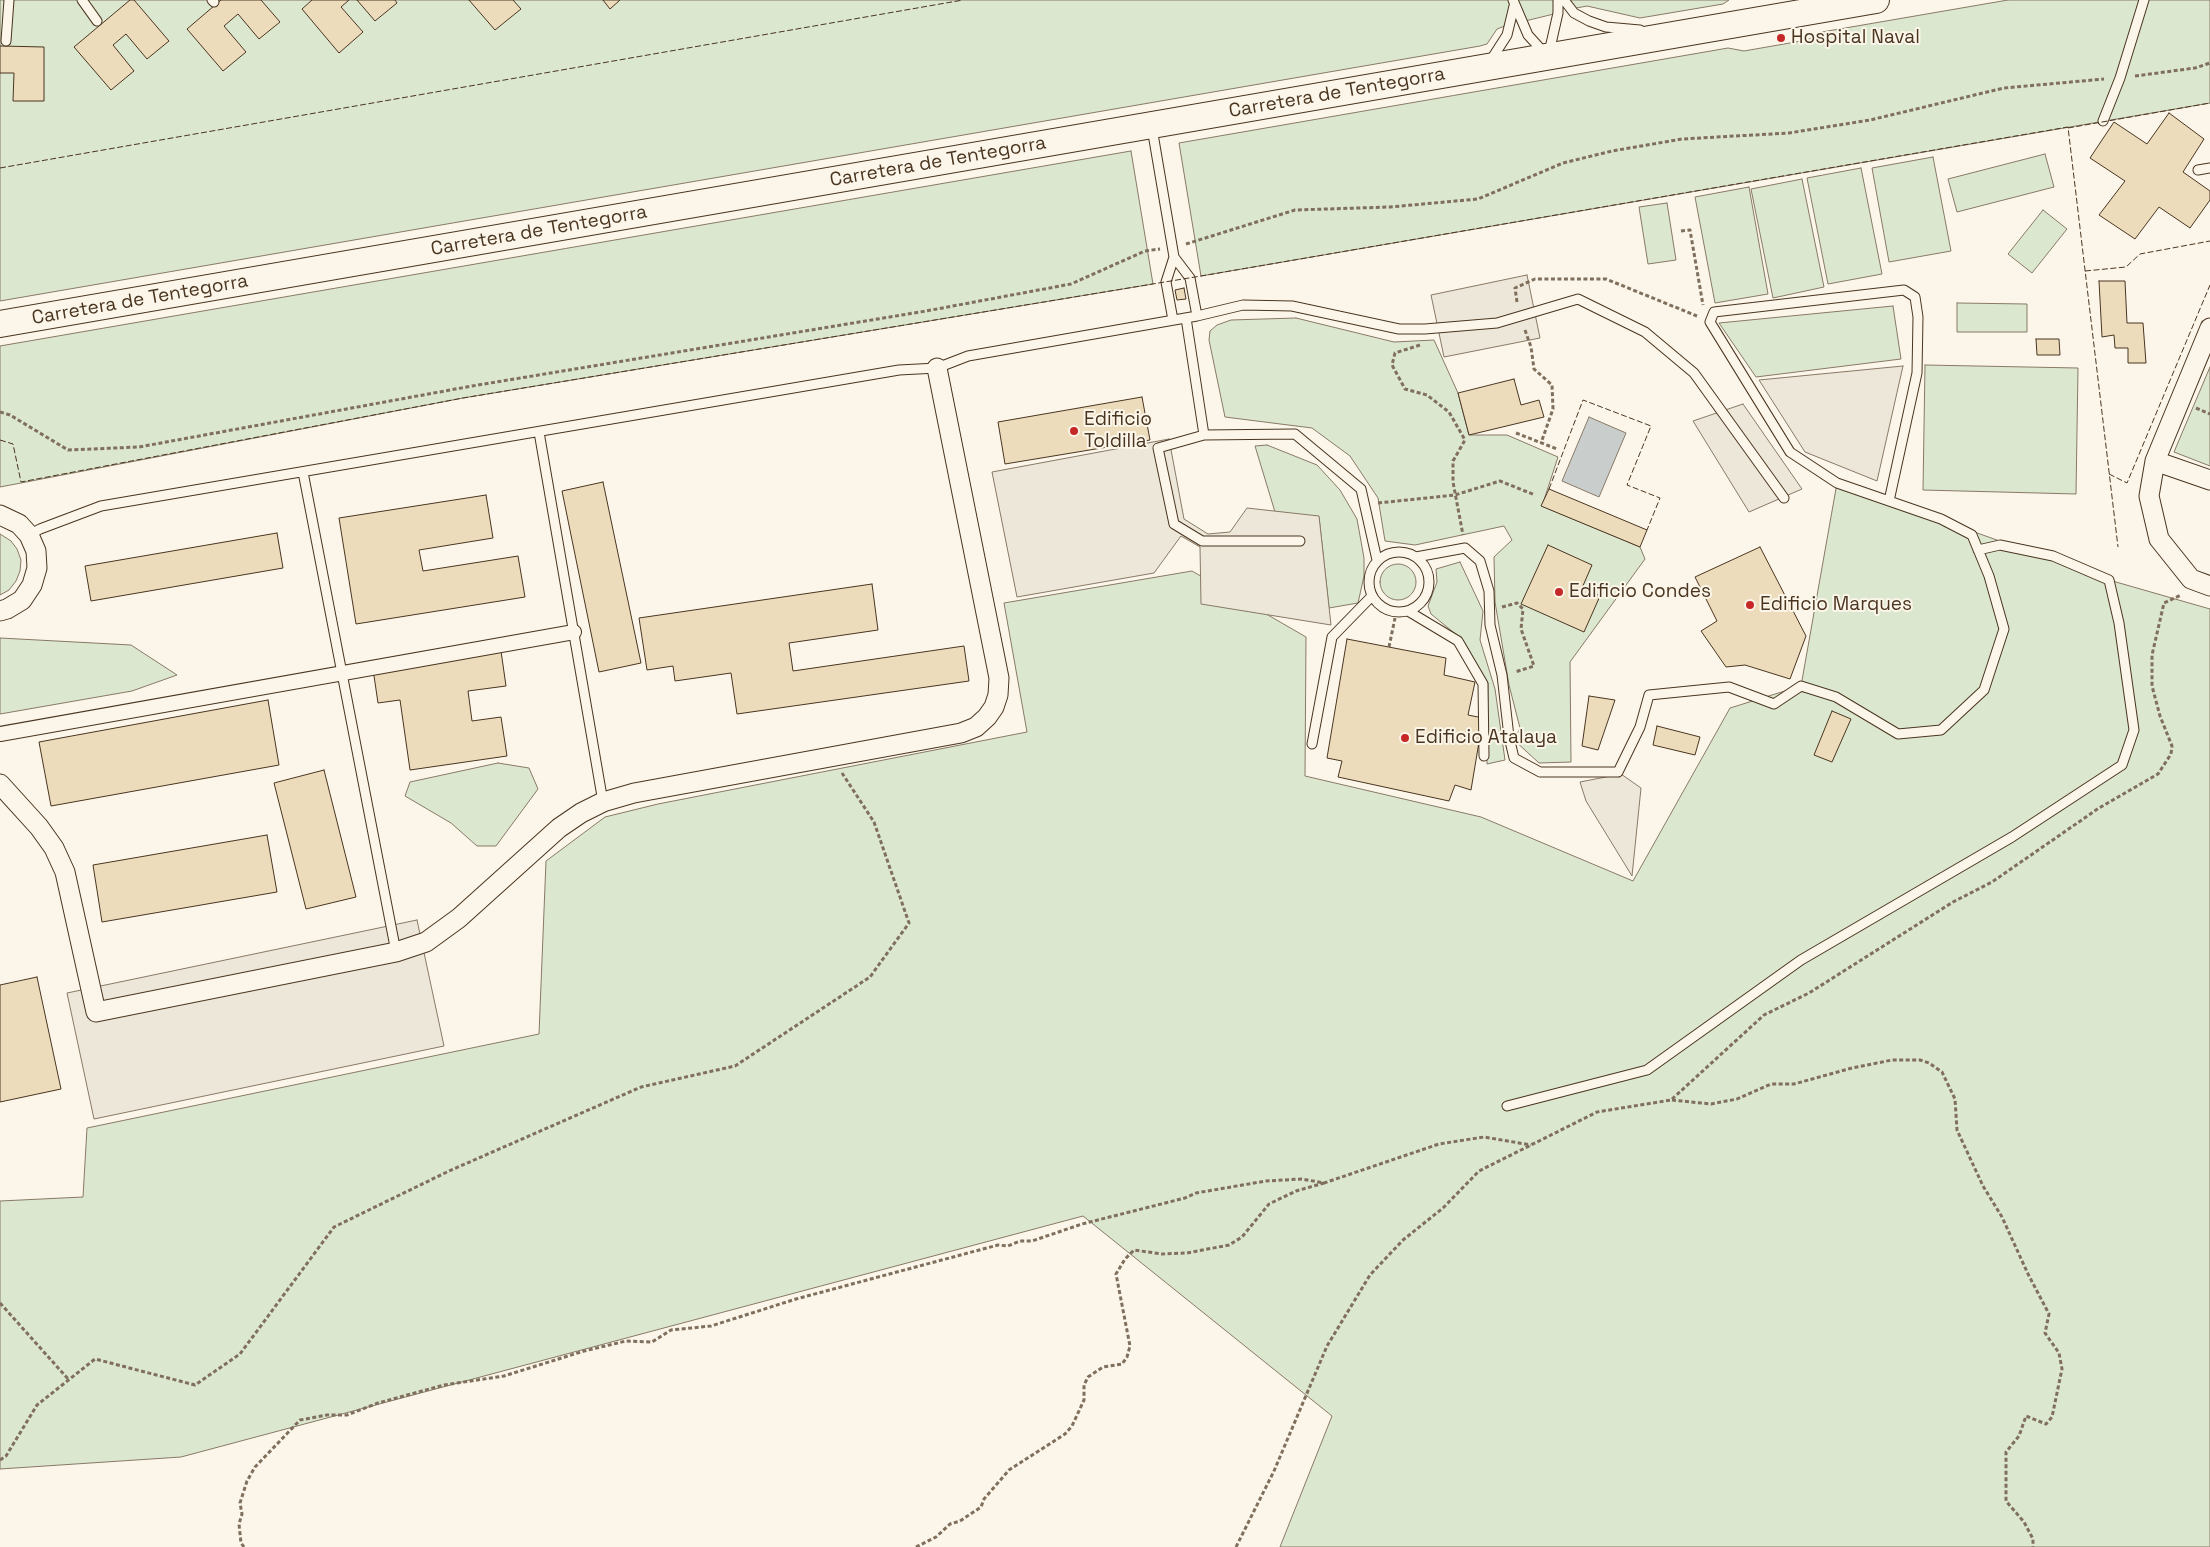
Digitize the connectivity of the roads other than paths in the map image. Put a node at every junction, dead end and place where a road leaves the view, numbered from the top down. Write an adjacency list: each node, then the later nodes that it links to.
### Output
1 (9, 0): 10 (lane)
2 (82, 0): 8 (lane)
3 (1558, 0): 11 (lane)
4 (1564, 0): 9 (lane)
5 (1876, 0): 9 (main road, Carretera de Tentegorra)
6 (2144, 0): 13 (lane)
7 (1513, 3): 11 (lane); 12 (lane)
8 (97, 21)
9 (1680, 35): 11 (main road, Carretera de Tentegorra)
10 (6, 41)
11 (1548, 57): 12 (main road, Carretera de Tentegorra)
12 (1485, 68): 14 (main road, Carretera de Tentegorra)
13 (2103, 121)
14 (1152, 126): 17 (lane); 21 (main road, Carretera de Tentegorra)
15 (2210, 168): 16 (lane)
16 (2198, 170)
17 (1174, 257): 18 (lane); 20 (lane)
18 (1196, 316): 19 (lane); 29 (lane)
19 (1186, 318): 20 (lane); 25 (lane)
20 (1173, 320): 23 (lane)
21 (0, 324)
22 (2210, 328): 26 (street)
23 (937, 368): 24 (lane); 47 (street)
24 (539, 432): 27 (lane); 41 (lane)
25 (1204, 435): 33 (lane); 36 (lane)
26 (2155, 461): 28 (street); 37 (street)
27 (303, 472): 32 (lane); 42 (lane)
28 (2210, 480)
29 (1784, 498)
30 (1889, 501): 30 (lane); 34 (lane)
31 (0, 515): 32 (street)
32 (29, 535): 39 (street)
33 (1300, 541)
34 (1978, 550): 35 (lane); 49 (lane)
35 (1416, 557): 36 (lane); 40 (lane)
36 (1377, 560): 38 (lane)
37 (2210, 586)
38 (1372, 596): 40 (lane); 44 (lane)
39 (0, 611)
40 (1408, 611): 45 (lane)
41 (574, 632): 42 (street); 47 (lane)
42 (340, 674): 43 (street); 48 (lane)
43 (0, 734)
44 (1312, 744)
45 (1484, 756)
46 (0, 784): 48 (street)
47 (603, 802): 48 (street)
48 (396, 952)
49 (1507, 1106)

